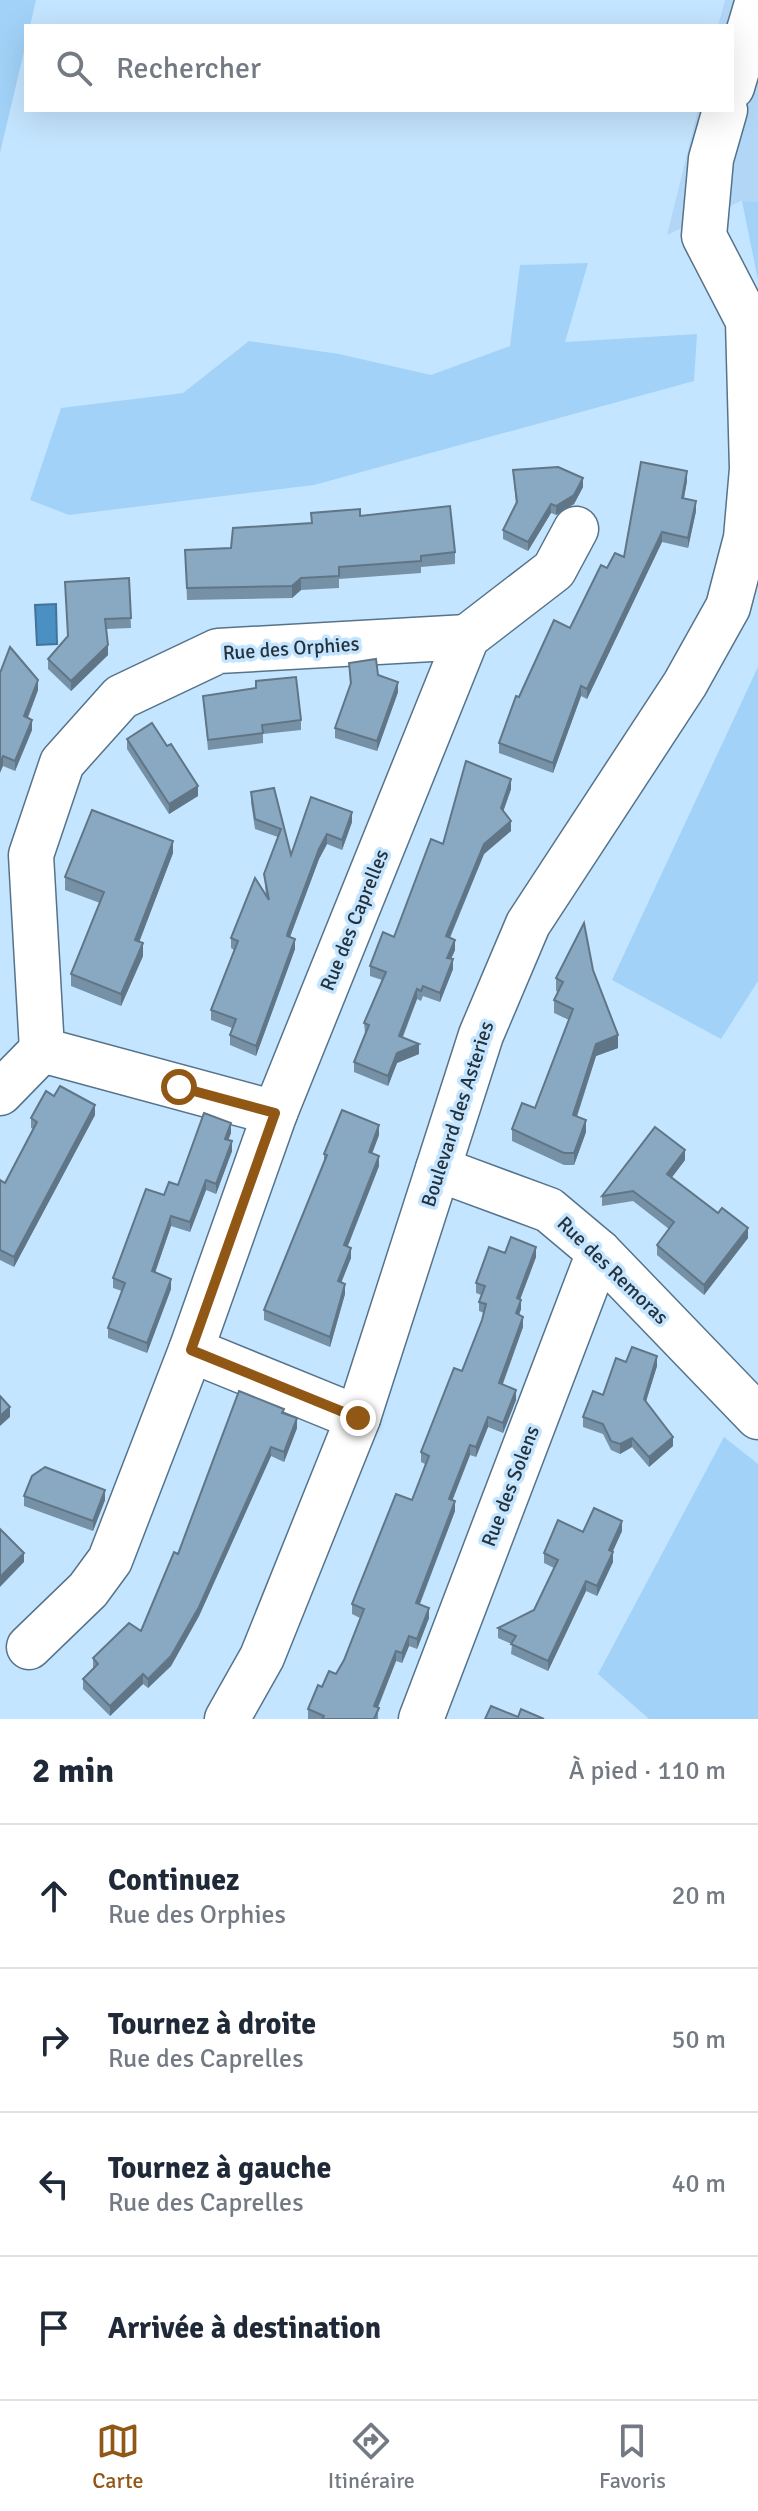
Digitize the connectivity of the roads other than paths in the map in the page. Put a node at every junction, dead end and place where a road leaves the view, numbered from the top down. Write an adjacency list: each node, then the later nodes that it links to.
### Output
1 (758, 0): 2 (street)
2 (734, 80)
3 (724, 112): 9 (street, Boulevard des Asteries)
4 (576, 529): 5 (street)
5 (467, 637): 6 (street, Rue des Orphies); 8 (street, Rue des Caprelles)
6 (42, 1050): 7 (street); 8 (street)
7 (0, 1093)
8 (275, 1113): 11 (street, Rue des Caprelles)
9 (438, 1169): 10 (street, Rue des Remoras); 13 (street, Boulevard des Asteries)
10 (599, 1252): 12 (street, Rue des Remoras); 16 (street, Rue des Solens)
11 (191, 1350): 13 (street); 14 (street, Rue des Caprelles)
12 (758, 1417)
13 (358, 1418): 15 (street, Boulevard des Asteries)
14 (29, 1647)
15 (227, 1719)
16 (421, 1719)

